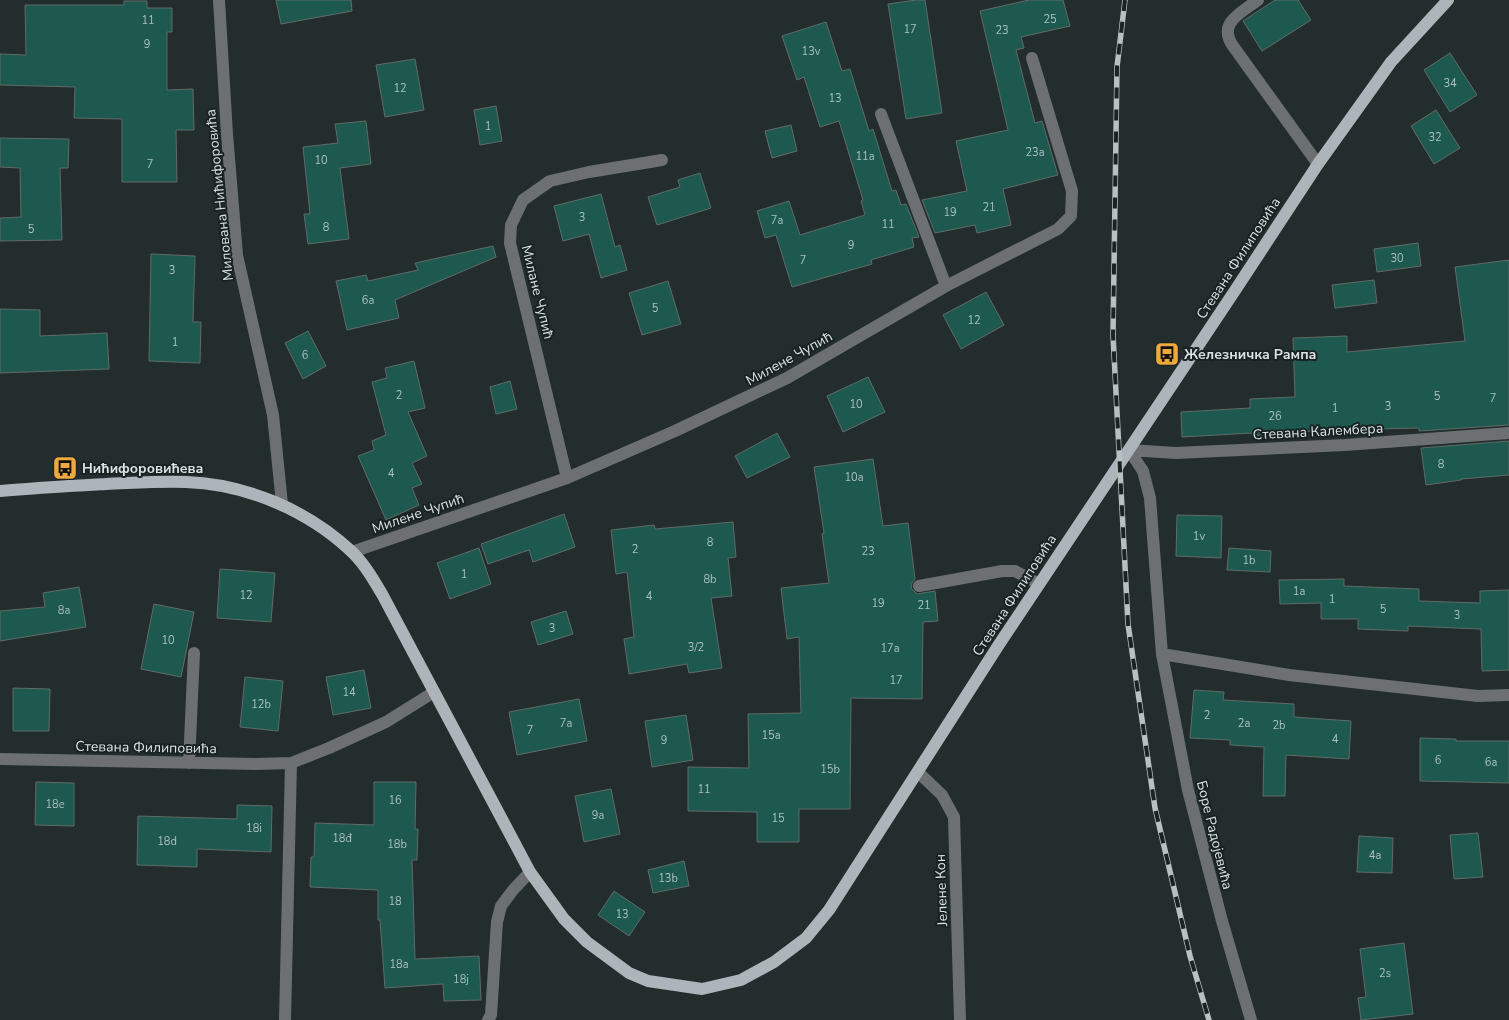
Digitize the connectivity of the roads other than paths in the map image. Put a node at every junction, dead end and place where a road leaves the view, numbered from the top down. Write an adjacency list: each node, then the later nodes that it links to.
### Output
1 (219, 0): 13 (street, Милована Нићифоровића)
2 (1258, 0): 7 (street)
3 (1448, 0): 7 (main road, Стевана Филиповића)
4 (1032, 58): 8 (street, Милене Чупић)
5 (881, 114): 8 (street)
6 (662, 160): 11 (street, Милане Чупић)
7 (1318, 164): 10 (main road, Стевана Филиповића)
8 (946, 286): 11 (street, Милене Чупић)
9 (1509, 433): 10 (street, Стевана Калембера)
10 (1129, 450): 15 (main road, Стевана Филиповића); 18 (street, Боре Радојевића)
11 (567, 478): 14 (street, Милене Чупић)
12 (0, 491): 13 (main road, Стевана Филиповића)
13 (282, 504): 14 (main road, Стевана Филиповића)
14 (352, 552): 19 (main road, Стевана Филиповића)
15 (1039, 584): 16 (street); 24 (main road, Стевана Филиповића)
16 (919, 586)
17 (194, 653): 22 (street)
18 (1162, 654): 20 (street); 29 (street, Боре Радојевића)
19 (434, 692): 23 (street, Стевана Филиповића); 25 (main road, Стевана Филиповића)
20 (1509, 695)
21 (0, 759): 22 (street, Стевана Филиповића)
22 (189, 763): 23 (street, Стевана Филиповића)
23 (291, 763): 26 (street)
24 (918, 772): 25 (main road, Стевана Филиповића); 28 (street, Јелене Кон)
25 (530, 872): 27 (street)
26 (286, 1020)
27 (488, 1020)
28 (960, 1020)
29 (1251, 1020)

